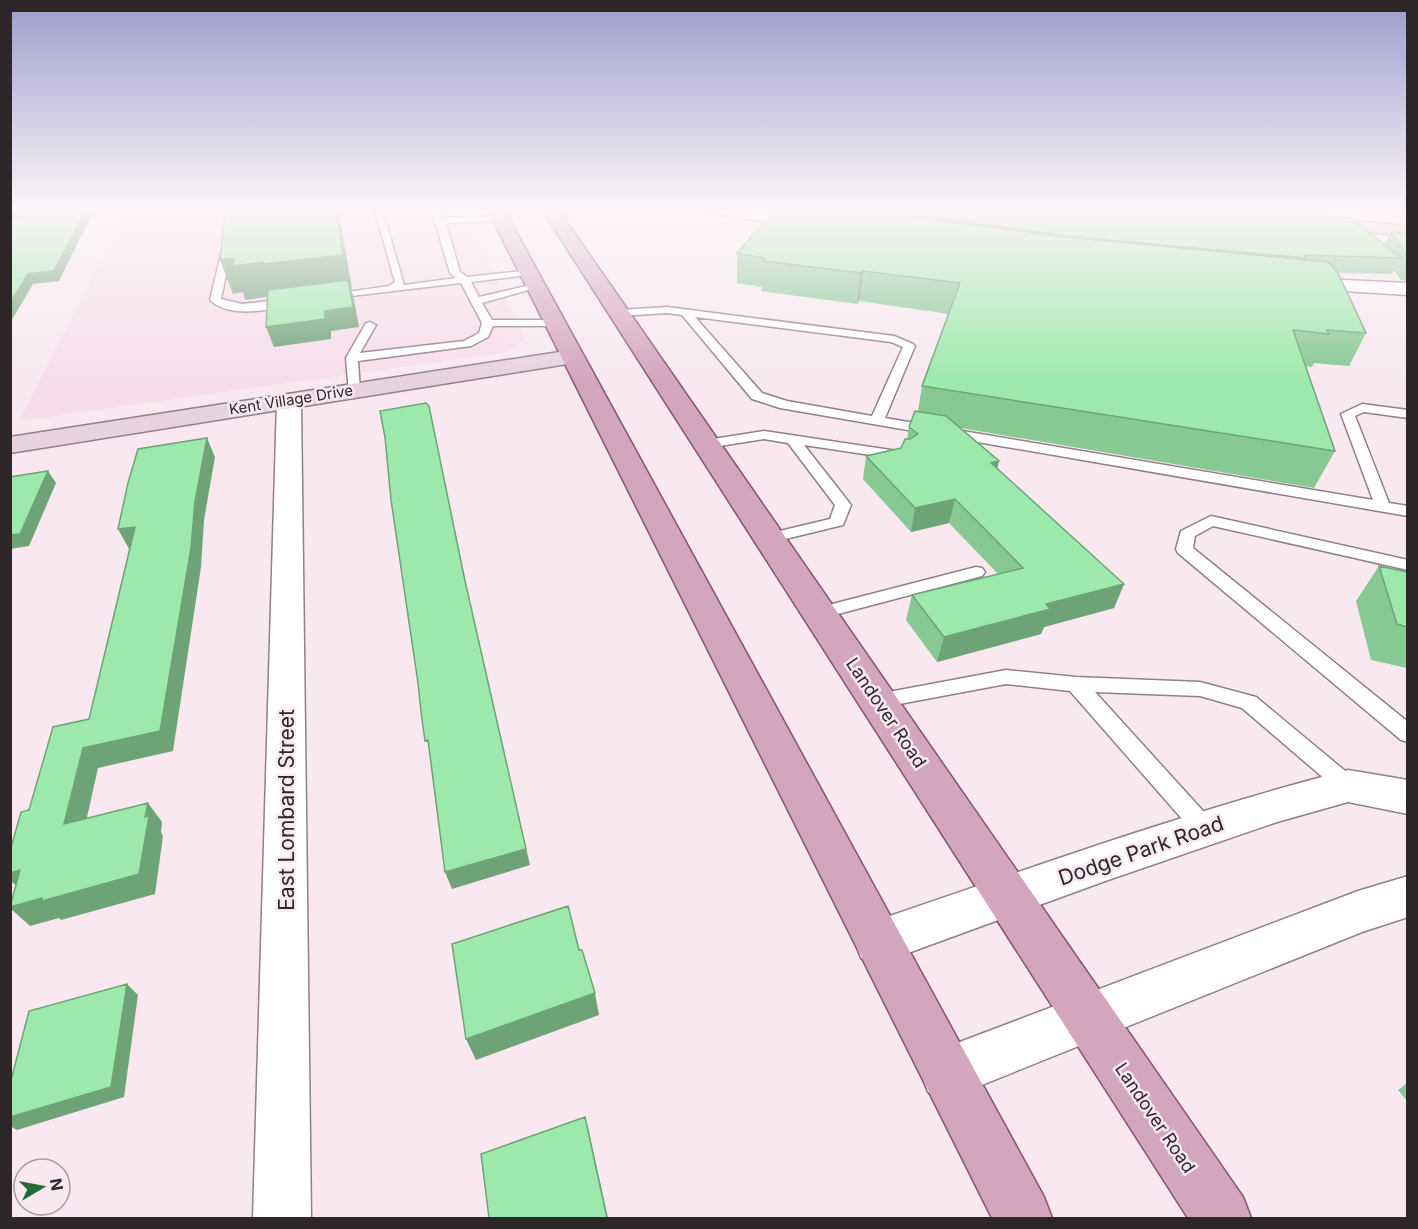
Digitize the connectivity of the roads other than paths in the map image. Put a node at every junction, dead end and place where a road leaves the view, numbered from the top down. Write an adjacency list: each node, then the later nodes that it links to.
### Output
1 (223, 265): 12 (lane)
2 (395, 265): 10 (lane)
3 (453, 265): 7 (lane)
4 (524, 265): 6 (main road)
5 (588, 265): 14 (main road, Landover Road)
6 (531, 278): 7 (lane); 13 (lane); 17 (main road)
7 (464, 279): 10 (lane); 13 (lane)
8 (1281, 282): 9 (street)
9 (1407, 289)
10 (391, 290): 11 (lane)
11 (322, 298)
12 (299, 301)
13 (477, 302): 16 (lane)
14 (619, 312): 15 (lane); 26 (main road, Landover Road)
15 (686, 313): 24 (lane); 24 (lane)
16 (488, 323): 17 (lane); 20 (lane)
17 (555, 323): 19 (main road)
18 (370, 325): 20 (lane)
19 (572, 357): 21 (street, Kent Village Drive); 43 (main road)
20 (352, 358): 21 (lane)
21 (354, 390): 22 (street, Kent Village Drive)
22 (289, 400): 27 (street, Kent Village Drive); 46 (street, East Lombard Street)
23 (1407, 414): 29 (lane)
24 (877, 420): 29 (lane)
25 (793, 440): 26 (lane); 28 (lane); 31 (lane)
26 (707, 444): 31 (main road, Landover Road)
27 (10, 445)
28 (905, 456)
29 (1383, 507): 30 (lane)
30 (1407, 511)
31 (769, 538): 34 (main road, Landover Road)
32 (1407, 565): 37 (lane)
33 (976, 572): 34 (lane)
34 (819, 613): 36 (main road, Landover Road)
35 (1076, 684): 36 (lane); 38 (lane); 40 (lane)
36 (878, 701): 41 (main road, Landover Road)
37 (1407, 734)
38 (1348, 786): 39 (street, Dodge Park Road); 40 (street, Dodge Park Road)
39 (1407, 797)
40 (1205, 829): 41 (street, Dodge Park Road)
41 (1008, 896): 43 (street, Dodge Park Road); 44 (main road, Landover Road)
42 (1407, 896): 44 (street)
43 (878, 942): 45 (main road)
44 (1089, 1018): 45 (street); 48 (main road, Landover Road)
45 (947, 1073): 47 (main road)
46 (282, 1218)
47 (1023, 1218)
48 (1222, 1218)

